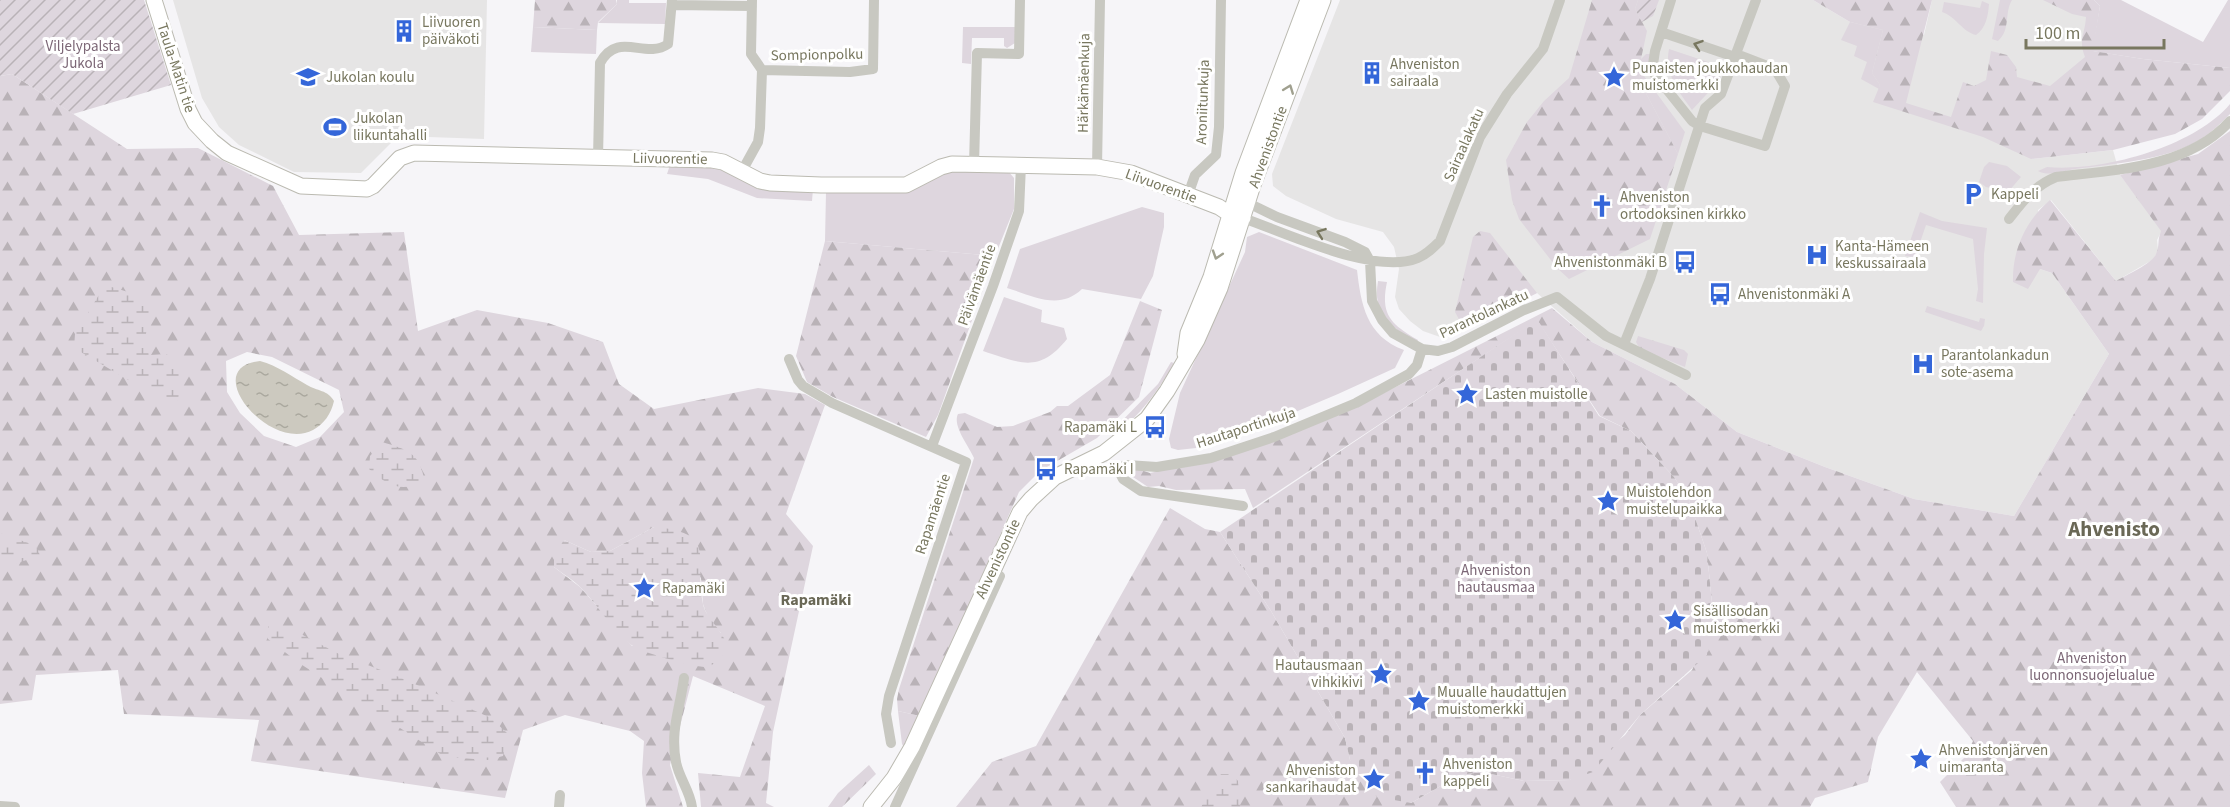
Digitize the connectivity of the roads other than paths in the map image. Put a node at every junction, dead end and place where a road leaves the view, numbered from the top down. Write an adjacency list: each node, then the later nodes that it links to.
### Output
1 (154, 0): 21 (street, Taula-Matin tie)
2 (874, 0): 14 (street, Sompionpolku)
3 (1020, 0): 18 (street)
4 (1100, 0): 20 (street, Härkämäenkuja)
5 (1221, 0): 23 (street, Aroniitunkuja)
6 (1560, 0): 26 (street, Sairaalakatu)
7 (1671, 0): 12 (street)
8 (1756, 0): 13 (street)
9 (1318, 1): 24 (street, Ahvenistontie)
10 (672, 3): 11 (street); 17 (street)
11 (752, 3): 14 (street)
12 (1661, 32): 13 (street, one-way to 12); 16 (street)
13 (1735, 56): 16 (street); 16 (street)
14 (762, 70): 22 (street)
15 (2230, 121): 25 (street)
16 (1700, 126): 27 (street)
17 (598, 158): 21 (street, Liivuorentie); 22 (street, Liivuorentie)
18 (974, 165): 19 (street, Liivuorentie); 22 (street, Liivuorentie)
19 (1021, 165): 20 (street, Liivuorentie); 31 (street, Päivämäentie)
20 (1097, 167): 23 (street, Liivuorentie)
21 (265, 170)
22 (742, 171)
23 (1188, 195): 24 (street, Liivuorentie)
24 (1235, 208): 26 (street, Sairaalakatu); 26 (street, one-way to 24); 41 (street, Ahvenistontie)
25 (2009, 219)
26 (1370, 261): 28 (street)
27 (1624, 344): 28 (street, Parantolankatu); 30 (street)
28 (1422, 349): 32 (street, Hautaportinkuja)
29 (789, 359): 31 (street, Rapamäentie)
30 (1686, 375)
31 (932, 446): 35 (street, Rapamäentie)
32 (1243, 506)
33 (1000, 576): 42 (street)
34 (684, 678): 40 (street)
35 (891, 743)
36 (560, 795): 39 (street)
37 (0, 806): 38 (street)
38 (15, 807)
39 (559, 807)
40 (692, 807)
41 (870, 807)
42 (895, 807)

